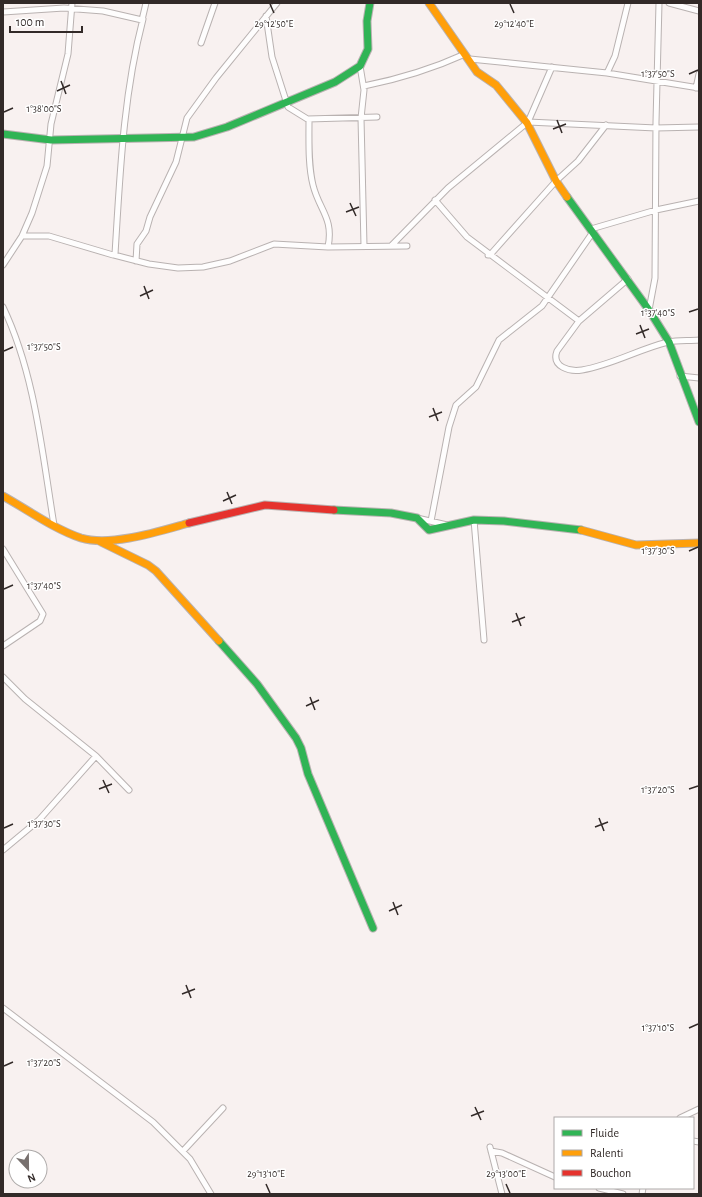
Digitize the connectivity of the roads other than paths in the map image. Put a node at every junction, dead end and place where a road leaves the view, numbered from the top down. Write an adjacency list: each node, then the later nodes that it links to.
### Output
1 (28, 3): 11 (street)
2 (146, 3): 15 (street)
3 (215, 3): 16 (street)
4 (276, 3): 14 (street)
5 (370, 3): 18 (street)
6 (628, 3): 20 (street)
7 (659, 3): 22 (street)
8 (669, 3): 12 (street)
9 (433, 4): 17 (street)
10 (72, 6): 11 (street); 15 (street); 36 (street)
11 (28, 10): 13 (street)
12 (699, 11)
13 (3, 12)
14 (266, 16): 25 (street); 34 (street)
15 (143, 19): 35 (street)
16 (201, 43)
17 (467, 56): 19 (street); 23 (street); 29 (street)
18 (360, 66): 23 (street); 25 (street)
19 (552, 67): 20 (street); 29 (street)
20 (607, 73): 22 (street)
21 (699, 74): 24 (street)
22 (657, 82): 24 (street); 32 (street)
23 (364, 86): 27 (street)
24 (698, 88)
25 (287, 101): 28 (street); 34 (street)
26 (377, 117): 27 (street)
27 (360, 118): 28 (street); 43 (street)
28 (308, 119): 46 (street)
29 (528, 123): 30 (street); 37 (street); 38 (street)
30 (606, 125): 32 (street); 37 (street)
31 (699, 127): 32 (street)
32 (656, 128): 40 (street)
33 (3, 134): 36 (street)
34 (182, 137): 35 (street); 49 (street)
35 (122, 139): 36 (street); 47 (street)
36 (50, 140): 42 (street)
37 (556, 181): 41 (street); 48 (street)
38 (435, 200): 44 (street); 48 (street)
39 (699, 201): 40 (street)
40 (656, 210): 41 (street); 54 (street)
41 (592, 230): 51 (street); 52 (street)
42 (22, 236): 47 (street); 50 (street)
43 (364, 246): 44 (street); 46 (street)
44 (391, 246): 45 (street)
45 (407, 246)
46 (328, 247): 49 (street)
47 (114, 255): 49 (street)
48 (488, 255): 52 (street)
49 (136, 261)
50 (3, 265)
51 (628, 279): 54 (street); 55 (street)
52 (548, 298): 55 (street); 64 (street)
53 (3, 307): 65 (street)
54 (649, 310): 57 (street)
55 (579, 321): 57 (street)
56 (699, 340): 57 (street)
57 (669, 342): 58 (street)
58 (680, 376): 59 (street); 60 (street)
59 (699, 378)
60 (699, 422)
61 (3, 496): 65 (street)
62 (417, 518): 64 (street); 66 (street); 67 (street)
63 (474, 520): 66 (street); 68 (street); 70 (street)
64 (431, 521): 66 (street)
65 (54, 525): 67 (street)
66 (447, 525)
67 (95, 539): 76 (street)
68 (699, 543)
69 (3, 548): 71 (street)
70 (484, 640)
71 (3, 646)
72 (3, 678): 73 (street)
73 (96, 756): 74 (street); 75 (street)
74 (129, 790)
75 (3, 850)
76 (373, 928)
77 (3, 1008): 81 (street)
78 (223, 1108): 81 (street)
79 (699, 1109): 80 (street)
80 (682, 1117)
81 (183, 1151): 84 (street)
82 (554, 1177): 85 (street)
83 (603, 1189): 86 (street)
84 (211, 1194)
85 (502, 1194)
86 (623, 1194)

